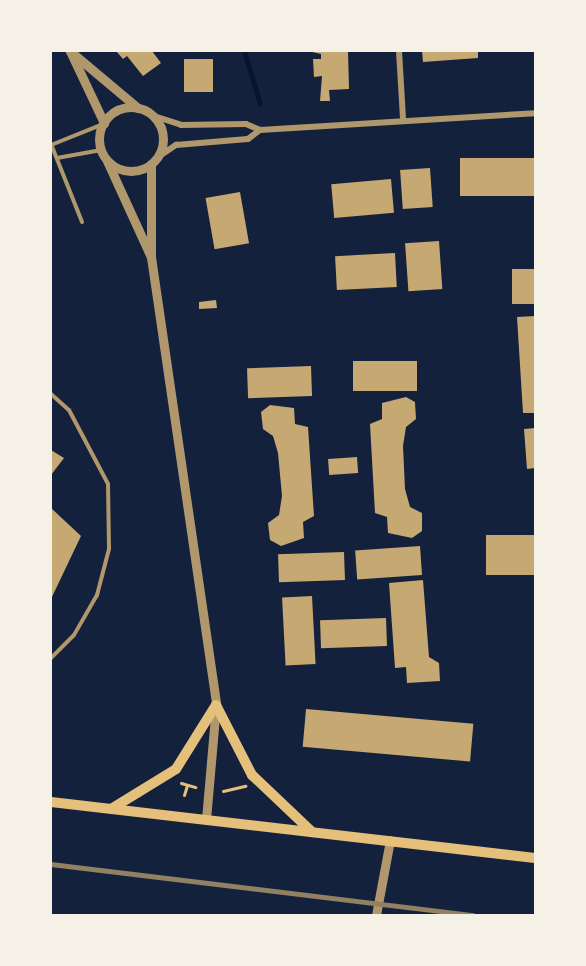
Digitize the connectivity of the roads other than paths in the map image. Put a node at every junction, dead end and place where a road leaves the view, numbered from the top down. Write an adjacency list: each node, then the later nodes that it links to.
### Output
1 (70, 51): 3 (street); 7 (street)
2 (399, 51): 6 (street)
3 (138, 108): 5 (street); 7 (street)
4 (535, 113): 6 (street)
5 (154, 117): 8 (street); 11 (street)
6 (404, 118): 8 (street)
7 (104, 124): 9 (lane); 10 (street)
8 (260, 130): 11 (street)
9 (51, 145): 12 (lane)
10 (103, 155): 12 (lane); 13 (street); 15 (street)
11 (158, 157): 13 (street)
12 (57, 158): 14 (lane)
13 (151, 165): 15 (street)
14 (82, 222)
15 (151, 257): 18 (street)
16 (51, 394): 17 (lane)
17 (51, 658)
18 (216, 705): 20 (main road); 21 (street); 22 (main road)
19 (51, 802): 20 (main road)
20 (111, 809): 21 (main road)
21 (206, 820): 22 (main road)
22 (312, 832): 23 (main road)
23 (390, 840): 24 (main road); 25 (street)
24 (535, 858)
25 (376, 915)

